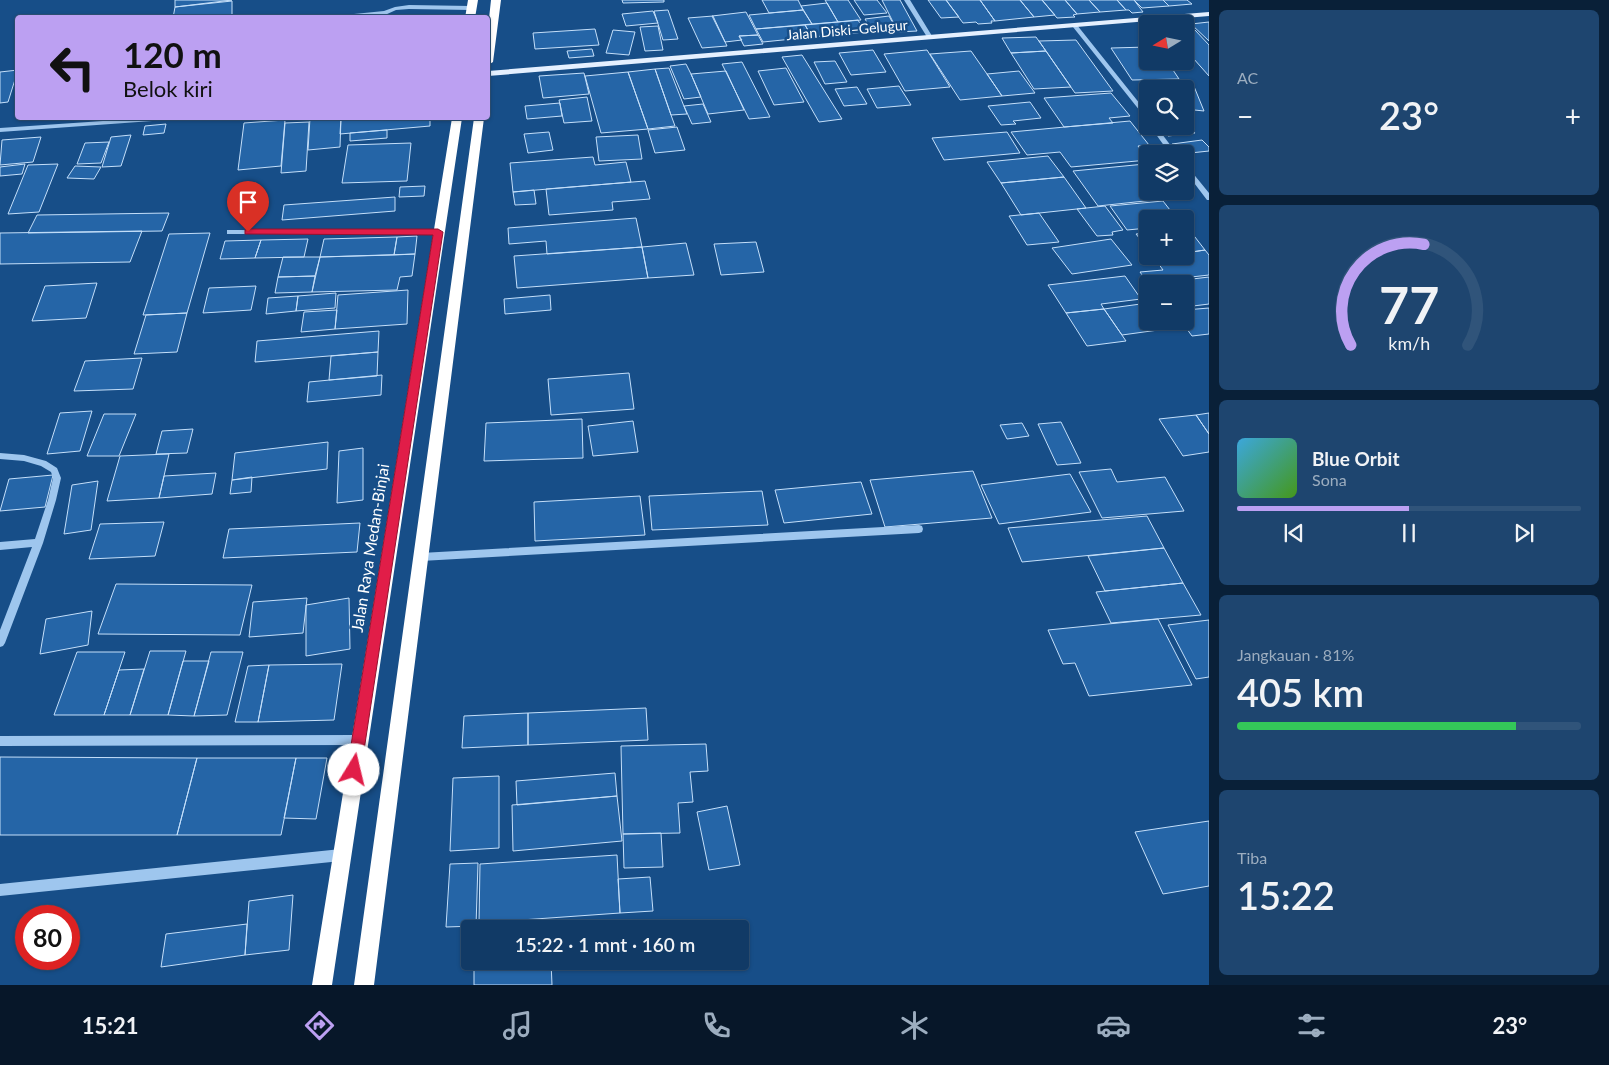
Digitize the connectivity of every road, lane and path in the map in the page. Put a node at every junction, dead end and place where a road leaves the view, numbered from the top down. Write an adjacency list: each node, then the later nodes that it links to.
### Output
1 (496, 0): 8 (highway)
2 (907, 0): 7 (street)
3 (472, 8): 5 (street)
4 (1209, 14): 6 (main road, Jalan Diski–Gelugur)
5 (357, 15)
6 (1075, 26): 7 (main road, Jalan Diski–Gelugur); 10 (street)
7 (930, 36): 9 (main road, Jalan Diski–Gelugur)
8 (490, 46)
9 (490, 74)
10 (1139, 108)
11 (138, 120): 14 (street)
12 (457, 120): 18 (highway, Jalan Raya Medan-Binjai)
13 (479, 120): 23 (highway)
14 (0, 130)
15 (1194, 179): 16 (street)
16 (1209, 198)
17 (229, 232): 18 (street)
18 (438, 232): 25 (highway, Jalan Raya Medan-Binjai)
19 (0, 456): 21 (street)
20 (919, 529): 23 (street)
21 (38, 543): 22 (street); 24 (street)
22 (0, 546)
23 (421, 557): 30 (highway)
24 (0, 643)
25 (358, 740): 26 (street); 27 (highway, Jalan Raya Medan-Binjai)
26 (0, 741)
27 (341, 855): 28 (street); 29 (highway, Jalan Raya Medan-Binjai)
28 (0, 890)
29 (322, 985)
30 (364, 985)

